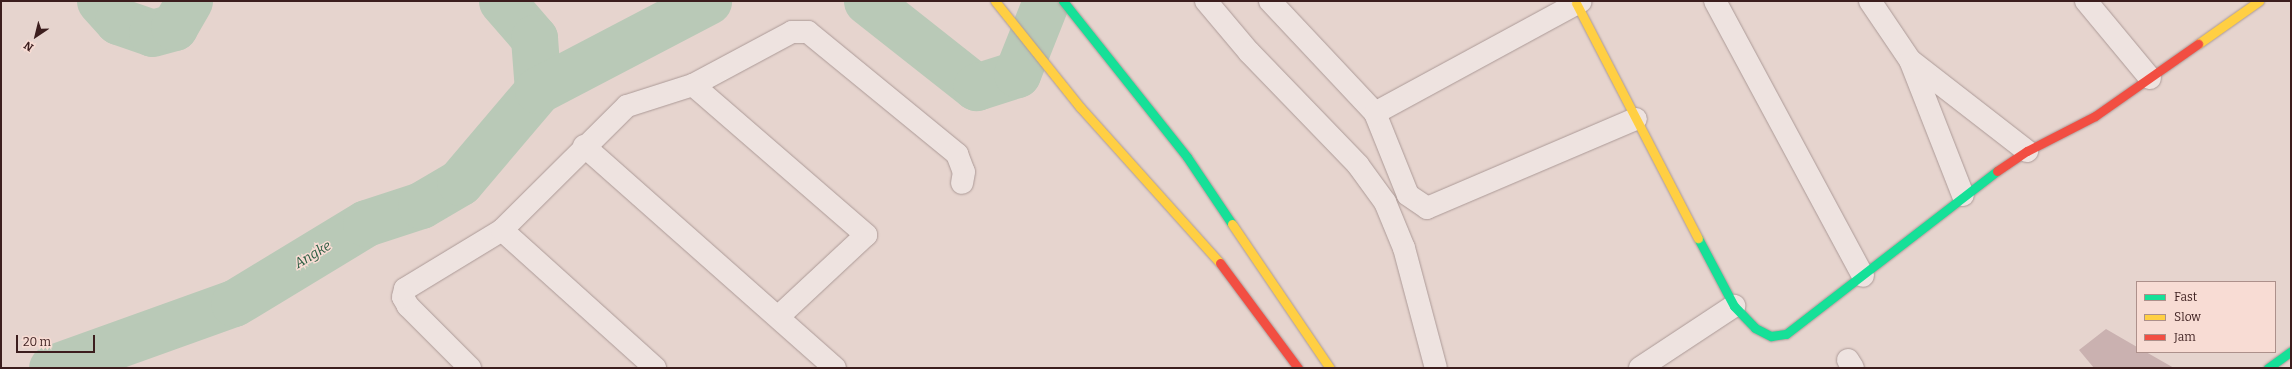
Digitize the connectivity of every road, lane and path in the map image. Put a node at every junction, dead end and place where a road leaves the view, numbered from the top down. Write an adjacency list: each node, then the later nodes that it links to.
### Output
1 (995, 1): 27 (main road)
2 (1063, 1): 28 (main road)
3 (1206, 1): 29 (street)
4 (1270, 1): 13 (street)
5 (1715, 1): 20 (street)
6 (1870, 1): 10 (street)
7 (2086, 1): 11 (street)
8 (2259, 1): 11 (main road)
9 (1578, 2): 13 (street); 14 (main road)
10 (1910, 60): 16 (street); 18 (street)
11 (2150, 78): 16 (main road)
12 (693, 85): 15 (street); 17 (street); 22 (street)
13 (1375, 113): 14 (street)
14 (1636, 119): 21 (main road)
15 (584, 146): 19 (street); 22 (street)
16 (2027, 151): 18 (main road)
17 (962, 183)
18 (1963, 195): 20 (main road)
19 (502, 230): 24 (street); 25 (street)
20 (1863, 276): 21 (main road)
21 (1734, 306): 30 (street)
22 (779, 316): 26 (street)
23 (2291, 350): 31 (main road)
24 (470, 368)
25 (655, 368)
26 (834, 368)
27 (1298, 368)
28 (1330, 368)
29 (1436, 368)
30 (1640, 368)
31 (2268, 368)

